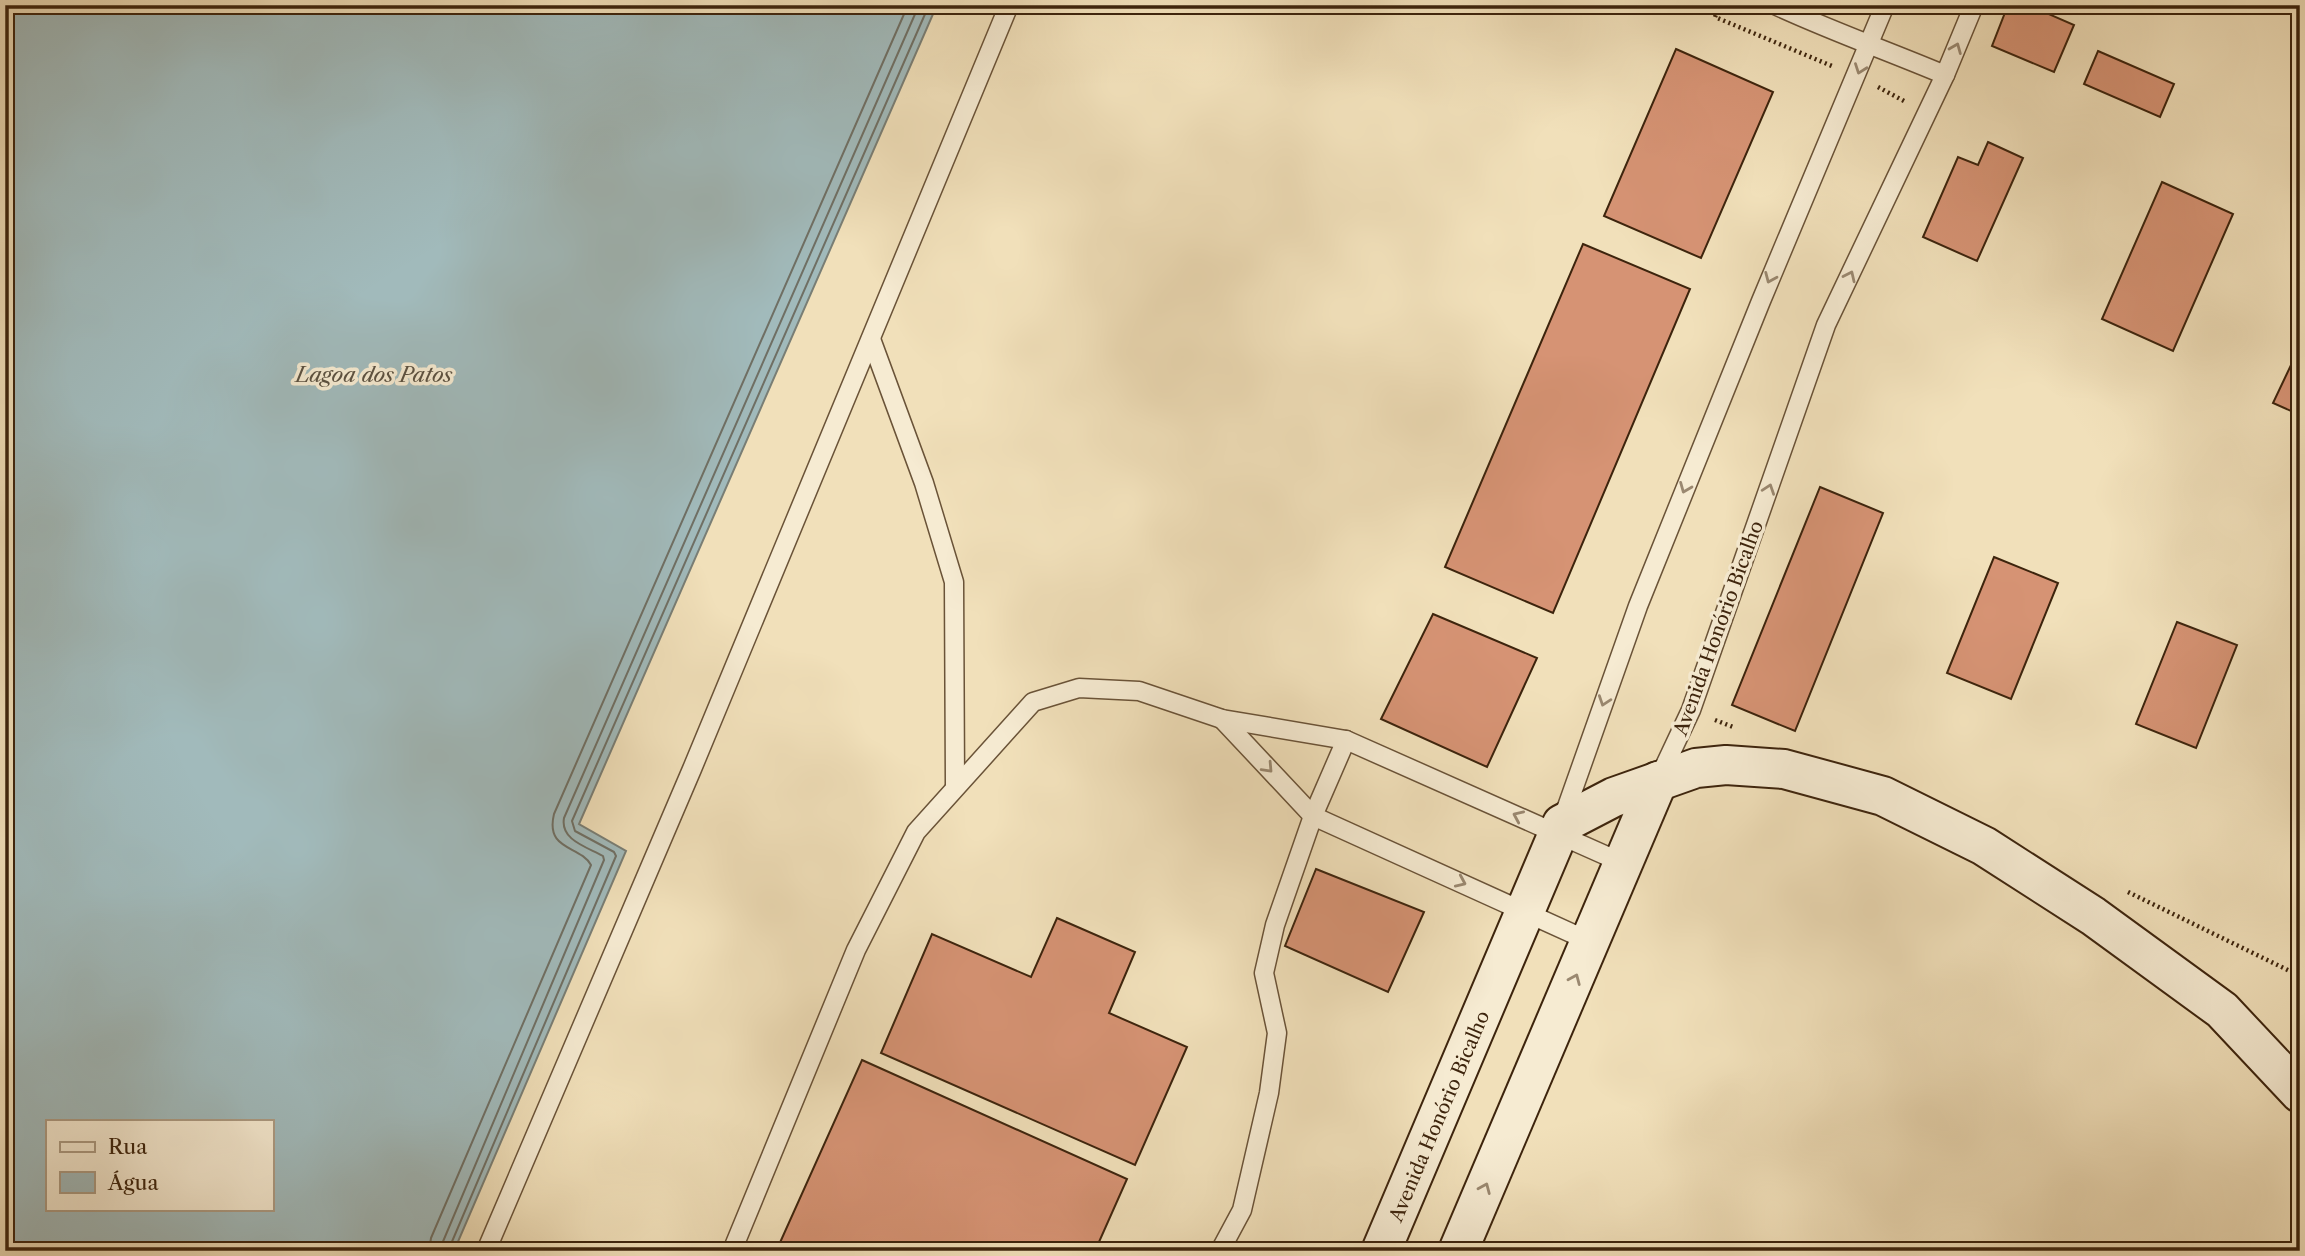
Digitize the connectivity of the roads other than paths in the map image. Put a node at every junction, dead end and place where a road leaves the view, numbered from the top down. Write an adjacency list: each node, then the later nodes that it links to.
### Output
1 (1009, 5): 7 (lane)
2 (1775, 5): 5 (lane)
3 (1885, 5): 5 (lane, Avenida Honório Bicalho)
4 (1974, 5): 6 (lane, Avenida Honório Bicalho, one-way to 4)
5 (1869, 43): 6 (lane); 13 (lane, Avenida Honório Bicalho, one-way to 13)
6 (1945, 75): 10 (lane, Avenida Honório Bicalho, one-way to 6)
7 (871, 339): 11 (lane); 18 (lane)
8 (1222, 719): 9 (lane); 11 (lane); 12 (lane, one-way to 12)
9 (1346, 740): 12 (lane); 13 (lane, one-way to 9)
10 (1658, 781): 13 (main road); 14 (main road, Avenida Honório Bicalho); 17 (main road)
11 (955, 785): 19 (lane)
12 (1313, 816): 15 (lane, one-way to 15); 20 (lane)
13 (1559, 829): 14 (lane); 15 (main road, Avenida Honório Bicalho)
14 (1625, 864): 16 (main road, Avenida Honório Bicalho)
15 (1526, 913): 16 (lane); 21 (main road, Avenida Honório Bicalho)
16 (1591, 942): 22 (main road, Avenida Honório Bicalho, one-way to 16)
17 (2300, 1093)
18 (486, 1251)
19 (732, 1251)
20 (1220, 1251)
21 (1381, 1251)
22 (1458, 1251)

